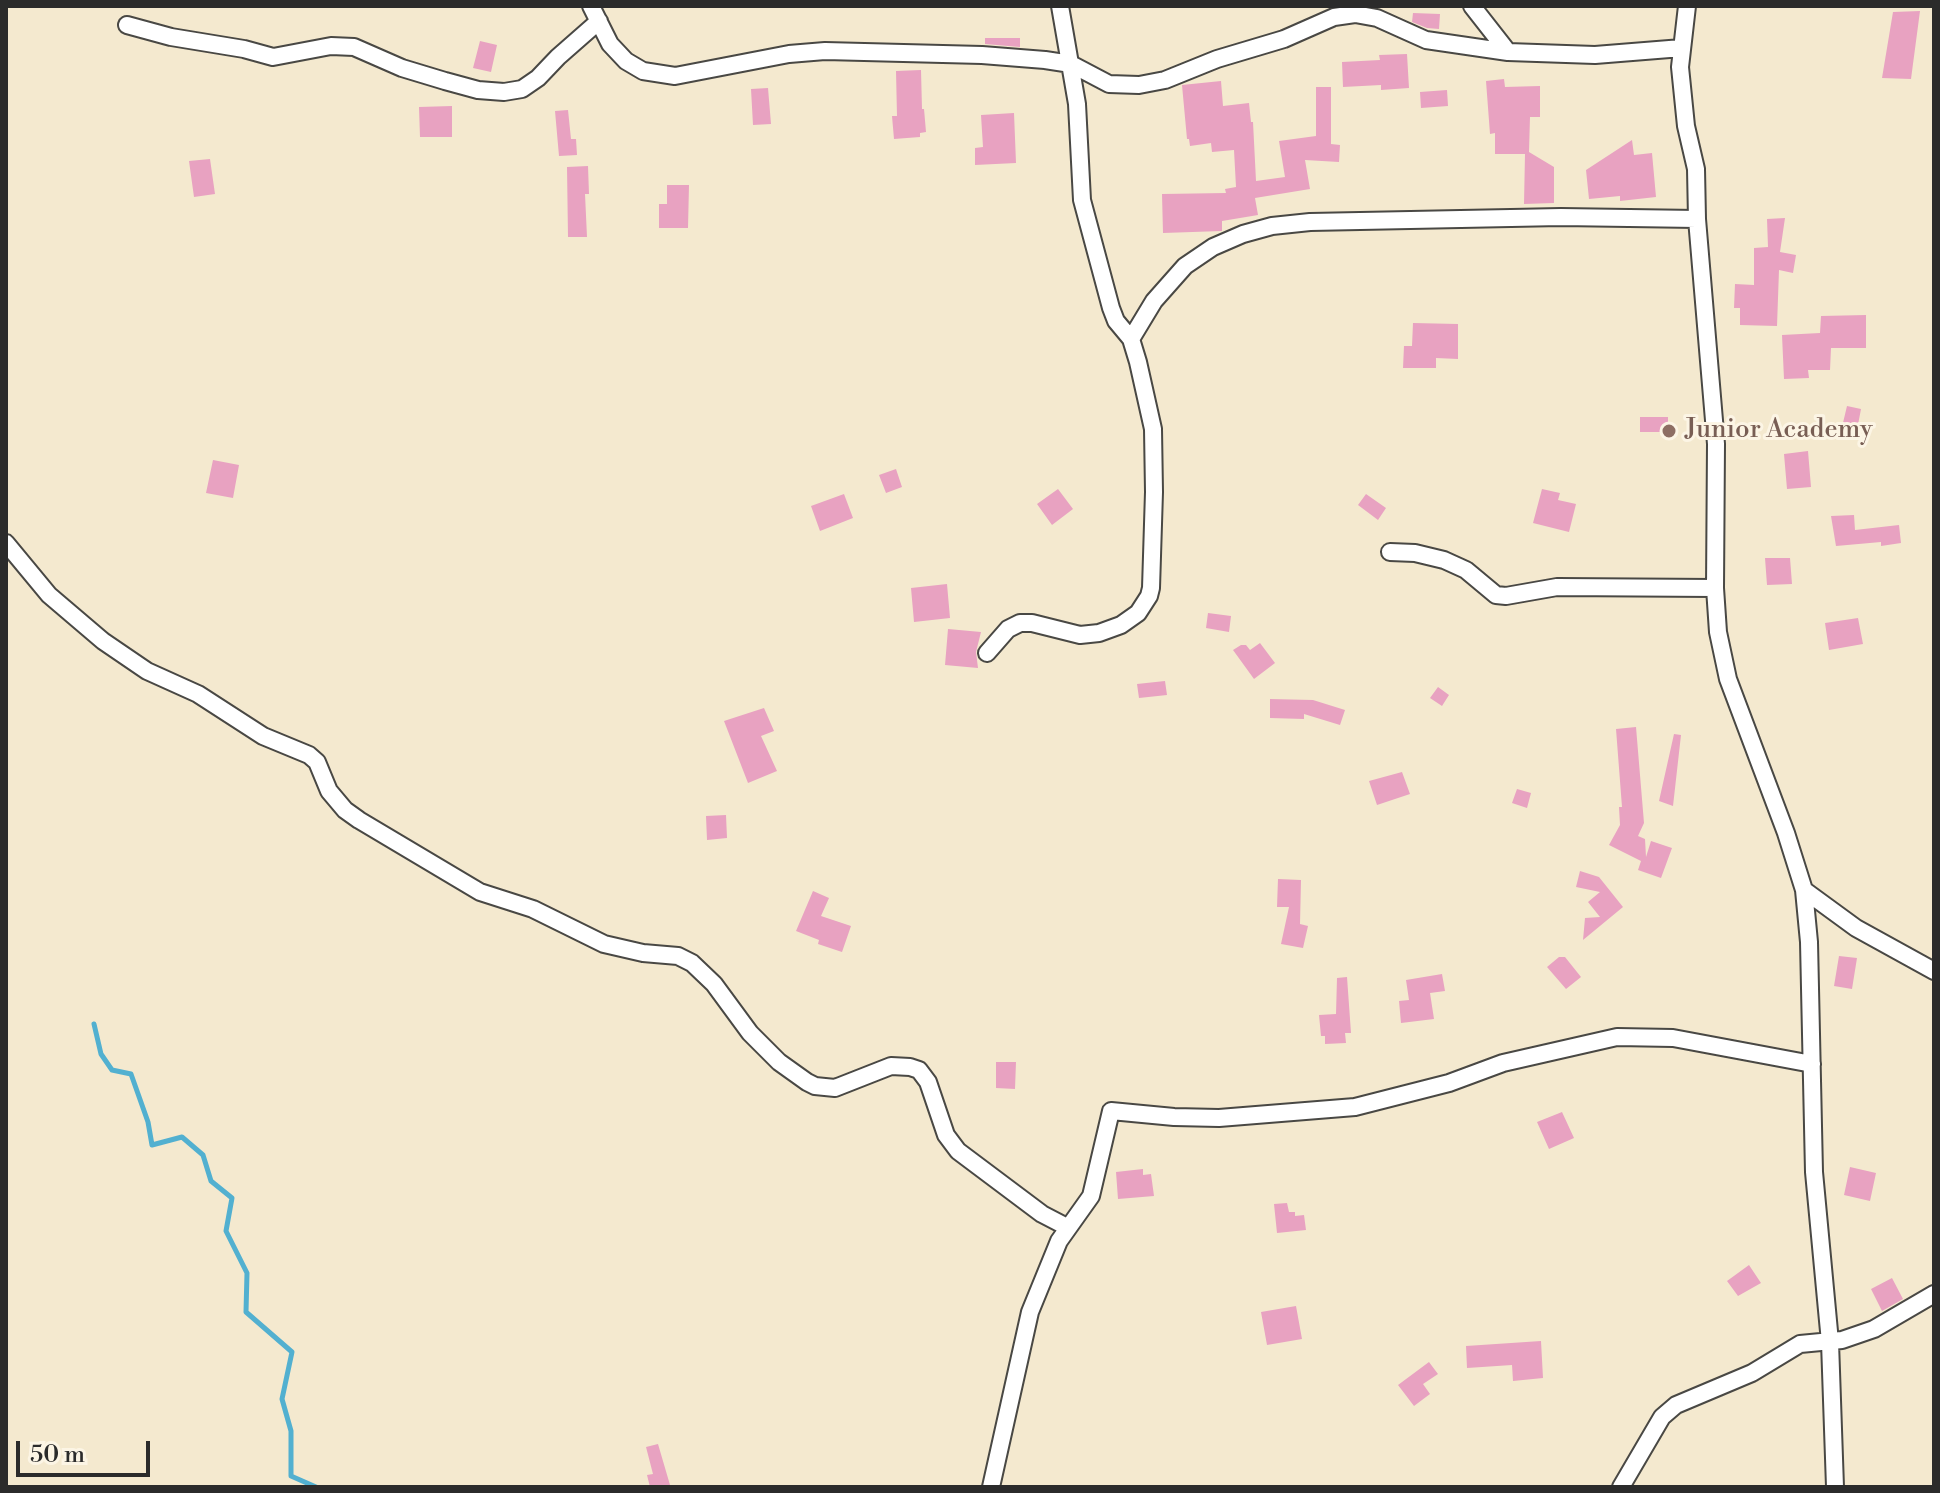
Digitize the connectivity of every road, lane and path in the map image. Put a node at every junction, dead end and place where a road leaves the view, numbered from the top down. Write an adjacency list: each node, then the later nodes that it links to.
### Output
1 (1060, 6): 8 (street)
2 (1472, 6): 7 (street)
3 (1687, 6): 6 (street)
4 (595, 14): 5 (street); 8 (street)
5 (127, 25)
6 (1682, 48): 7 (street); 9 (street)
7 (1508, 52): 8 (street)
8 (1071, 64): 10 (street)
9 (1697, 219): 10 (street); 13 (street)
10 (1131, 339): 14 (street)
11 (6, 543): 18 (street)
12 (1390, 552): 13 (street)
13 (1715, 588): 15 (street)
14 (987, 653)
15 (1804, 890): 16 (street); 17 (street)
16 (1934, 971)
17 (1812, 1064): 18 (street); 20 (street)
18 (1067, 1227): 21 (street)
19 (1934, 1294): 20 (street)
20 (1830, 1342): 22 (street); 23 (street)
21 (991, 1487)
22 (1621, 1487)
23 (1835, 1487)

